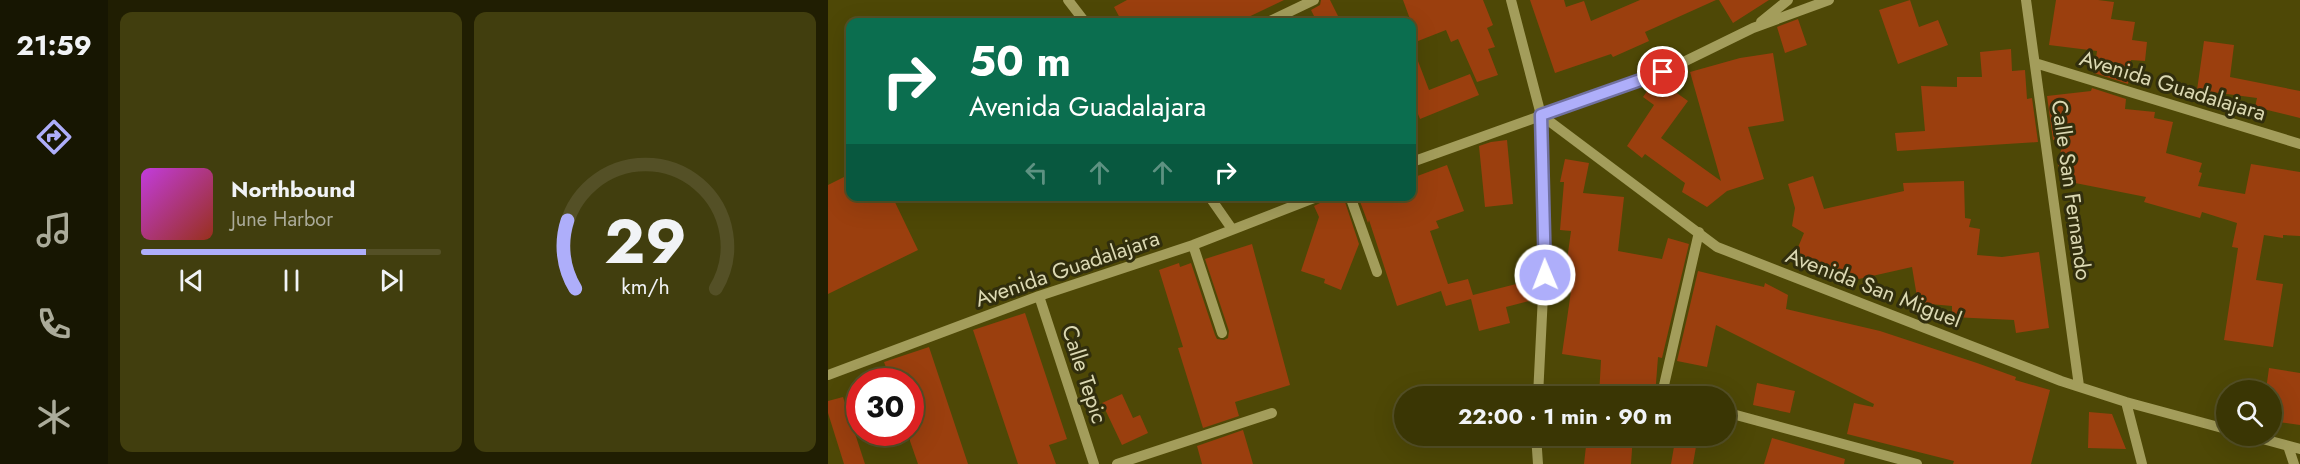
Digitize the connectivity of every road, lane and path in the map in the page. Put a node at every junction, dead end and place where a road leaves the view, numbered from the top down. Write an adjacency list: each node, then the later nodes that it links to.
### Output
1 (1068, 0): 7 (street)
2 (1314, 0): 8 (street)
3 (1511, 0): 11 (street)
4 (1788, 0): 9 (street)
5 (1828, 0): 9 (street)
6 (2026, 0): 10 (street, Calle San Fernando)
7 (1082, 18)
8 (1276, 18)
9 (1753, 28): 11 (street)
10 (2035, 63): 12 (street, Avenida Guadalajara); 26 (street, Calle San Fernando)
11 (1541, 115): 13 (street); 18 (street, Avenida San Miguel); 24 (street)
12 (2300, 144)
13 (1416, 161)
14 (1212, 201): 17 (street)
15 (1306, 201): 17 (street, Avenida Guadalajara)
16 (1352, 201): 20 (street)
17 (1232, 229): 19 (street, Avenida Guadalajara)
18 (1699, 232): 25 (street); 26 (street, Avenida San Miguel)
19 (1193, 245): 21 (street, Avenida Guadalajara); 22 (street)
20 (1377, 272)
21 (1039, 296): 23 (street, Avenida Guadalajara); 35 (street, Calle Tepic)
22 (1222, 333)
23 (828, 375)
24 (1539, 386)
25 (1664, 386)
26 (2079, 386): 27 (street, Avenida San Miguel)
27 (2126, 402): 30 (street, Avenida San Miguel); 39 (street)
28 (1272, 413): 36 (street)
29 (1736, 415): 38 (street)
30 (2216, 426)
31 (2282, 444): 33 (street)
32 (1537, 446): 37 (street)
33 (2288, 446): 34 (street); 40 (street)
34 (2300, 449)
35 (1094, 464)
36 (1117, 464)
37 (1538, 464)
38 (1917, 464)
39 (2142, 464)
40 (2294, 464)

